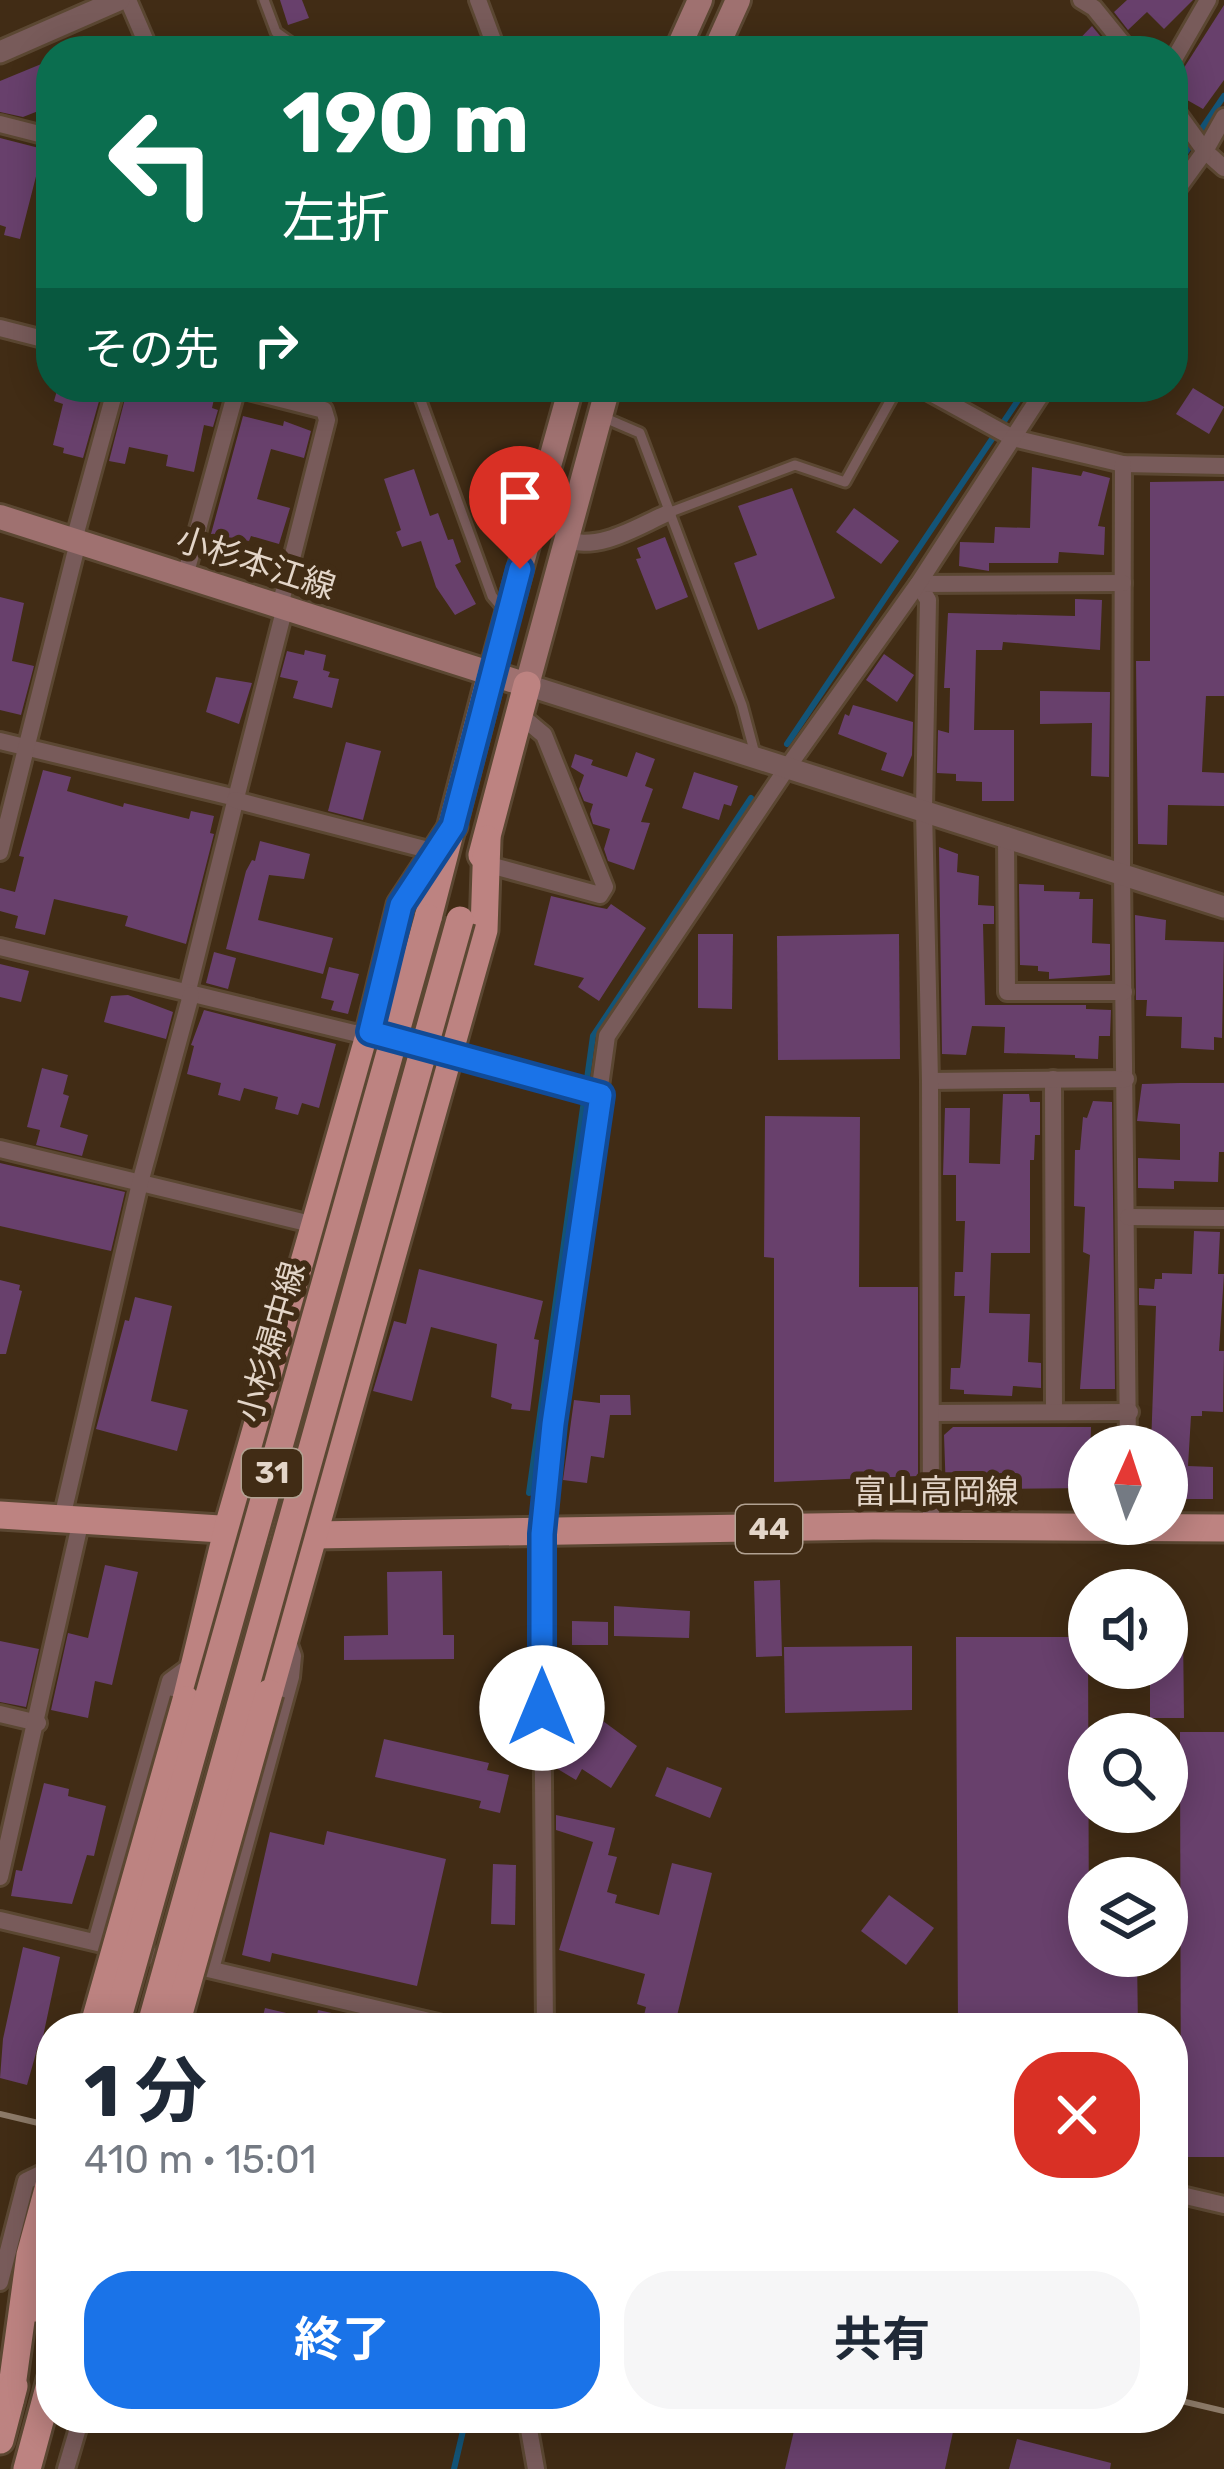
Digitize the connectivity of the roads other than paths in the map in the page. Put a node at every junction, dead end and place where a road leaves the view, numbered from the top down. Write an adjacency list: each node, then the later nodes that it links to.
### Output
1 (124, 0): 8 (street); 9 (street)
2 (265, 0): 10 (lane)
3 (478, 0): 11 (street)
4 (700, 0): 12 (main road)
5 (738, 0): 13 (main road)
6 (1208, 0): 15 (street)
7 (1087, 1): 14 (street)
8 (38, 36)
9 (142, 36)
10 (282, 36)
11 (491, 36)
12 (684, 36)
13 (722, 36)
14 (1117, 36)
15 (1187, 36)
16 (36, 37): 17 (street)
17 (0, 52)
18 (1224, 117): 22 (street)
19 (0, 124): 21 (street)
20 (1188, 128): 22 (street)
21 (36, 133)
22 (1205, 151): 23 (street); 24 (street)
23 (1224, 167)
24 (1188, 174)
25 (0, 328): 26 (street)
26 (36, 337)
27 (112, 402): 42 (street)
28 (231, 402): 44 (street)
29 (293, 402): 47 (street)
30 (421, 402): 48 (lane)
31 (567, 402): 48 (main road)
32 (604, 402): 36 (main road)
33 (890, 402): 40 (lane)
34 (948, 402): 37 (street)
35 (1036, 402): 37 (street)
36 (600, 416): 40 (lane); 43 (main road)
37 (1013, 437): 38 (street); 45 (street)
38 (1123, 464): 39 (street); 46 (street)
39 (1224, 466)
40 (668, 513): 43 (street); 54 (lane)
41 (0, 517): 42 (main road, 小杉本江線)
42 (76, 541): 44 (main road, 小杉本江線); 53 (street)
43 (565, 541): 50 (main road)
44 (185, 576): 47 (main road, 小杉本江線)
45 (918, 584): 46 (street); 55 (street); 57 (street)
46 (1123, 584): 63 (street)
47 (283, 607): 49 (main road, 小杉本江線); 56 (street)
48 (507, 614): 49 (main road)
49 (491, 674): 50 (main road, 小杉本江線); 58 (main road, 小杉婦中線 / 31)
50 (527, 685): 51 (main road, 小杉婦中線 / 31); 54 (street)
51 (519, 714): 60 (main road, 小杉婦中線 / 31); 60 (street)
52 (0, 741): 53 (street)
53 (28, 748): 56 (street); 61 (street)
54 (756, 758): 55 (street)
55 (787, 768): 57 (street); 73 (street)
56 (235, 799): 62 (street); 67 (street)
57 (924, 809): 59 (street); 72 (street)
58 (453, 826): 62 (main road, 31); 103 (main road, 小杉婦中線 / 31, bridge)
59 (1006, 835): 63 (street); 66 (street)
60 (486, 851): 69 (main road, 31); 104 (main road, 小杉婦中線 / 31, bridge)
61 (0, 852)
62 (436, 852): 68 (main road, 31)
63 (1122, 872): 64 (street); 66 (street)
64 (1224, 907)
65 (0, 946): 67 (street)
66 (1124, 992): 71 (street)
67 (189, 994): 68 (street); 75 (street)
68 (370, 1032): 69 (lane); 78 (main road, 31)
69 (446, 1055): 73 (street); 91 (main road, 31)
70 (1053, 1079): 71 (street); 72 (street); 79 (street)
71 (1126, 1079): 76 (street)
72 (930, 1081): 81 (street)
73 (601, 1095): 90 (street)
74 (0, 1149): 75 (street)
75 (140, 1183): 78 (street); 84 (street)
76 (1128, 1216): 77 (street); 80 (street)
77 (1224, 1218)
78 (315, 1225): 86 (main road, 31)
79 (1054, 1412): 80 (street); 81 (street)
80 (1130, 1412): 82 (street)
81 (933, 1413): 87 (street)
82 (1130, 1425)
83 (0, 1515): 84 (main road, 富山高岡線 / 44)
84 (72, 1519): 86 (main road, 富山高岡線 / 44); 95 (street)
85 (1068, 1526): 87 (main road, 富山高岡線 / 44)
86 (228, 1527): 91 (main road, 富山高岡線 / 44); 93 (main road, 31)
87 (931, 1527): 90 (main road, 富山高岡線 / 44)
88 (1188, 1527): 89 (main road, 富山高岡線 / 44)
89 (1224, 1528)
90 (542, 1534): 91 (main road, 富山高岡線 / 44); 107 (street)
91 (314, 1535): 92 (main road, 31)
92 (285, 1636): 101 (street); 105 (main road, 31, bridge)
93 (195, 1662): 100 (street); 102 (main road, 31, bridge)
94 (0, 1714): 95 (street)
95 (38, 1723): 97 (street)
96 (0, 1790): 97 (street)
97 (20, 1795): 98 (street)
98 (0, 1877)
99 (0, 1920): 100 (street)
100 (96, 1942): 101 (street)
101 (211, 1969): 106 (street)
102 (97, 2013)
103 (119, 2013)
104 (154, 2013)
105 (179, 2013)
106 (396, 2013)
107 (544, 2013)
108 (36, 2178): 112 (street)
109 (1188, 2197): 110 (street)
110 (1224, 2205)
111 (36, 2231): 114 (main road)
112 (0, 2282)
113 (36, 2309): 114 (main road)
114 (10, 2401): 118 (main road)
115 (37, 2433): 119 (main road)
116 (77, 2433): 120 (street)
117 (530, 2433): 121 (street)
118 (0, 2440)
119 (27, 2469)
120 (66, 2469)
121 (536, 2469)

